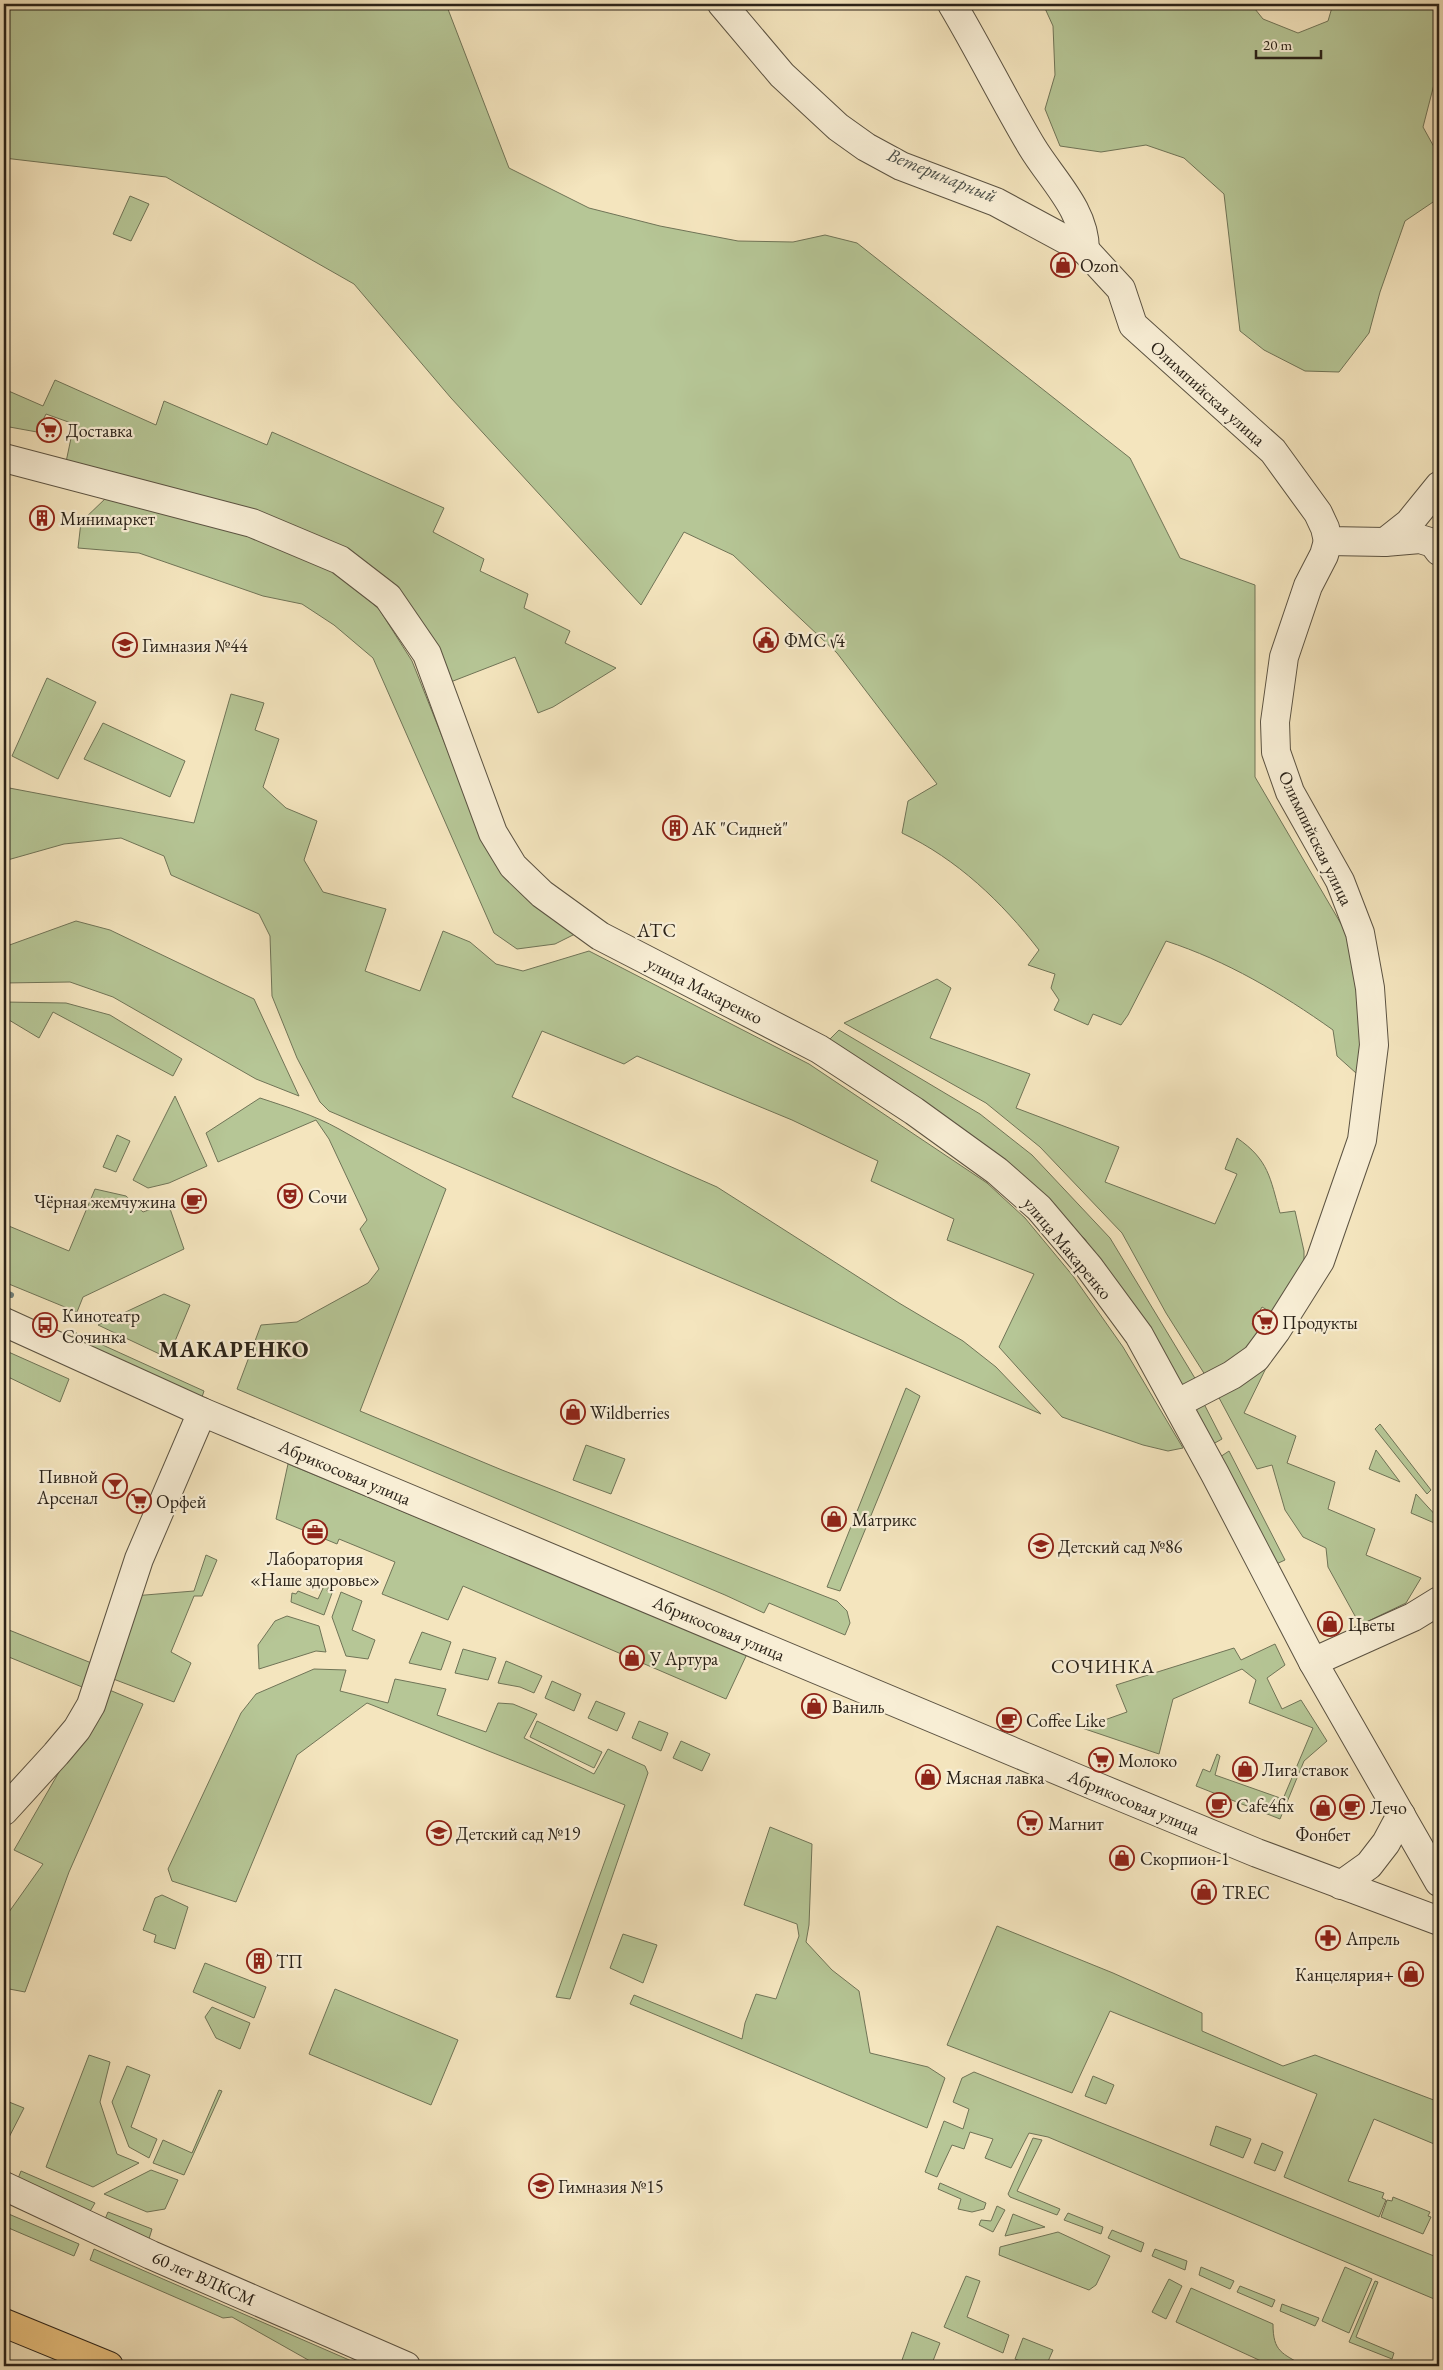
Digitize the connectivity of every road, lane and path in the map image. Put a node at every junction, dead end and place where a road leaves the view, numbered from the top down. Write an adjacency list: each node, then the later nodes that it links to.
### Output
1 (722, 4): 3 (street, Олимпийская улица)
2 (952, 4): 3 (street)
3 (1085, 250): 6 (street, Олимпийская улица)
4 (4, 458): 10 (street, улица Макаренко)
5 (1439, 486): 7 (street)
6 (1328, 541): 7 (street); 10 (street, Олимпийская улица)
7 (1385, 542): 8 (street)
8 (1439, 551)
9 (4, 1322): 11 (street, Абрикосовая улица)
10 (1178, 1403): 13 (street, улица Макаренко)
11 (202, 1412): 14 (street); 17 (street, Абрикосовая улица)
12 (1439, 1601): 13 (street)
13 (1313, 1662): 15 (street, улица Макаренко)
14 (4, 1811)
15 (1400, 1815): 16 (street, улица Макаренко); 17 (street)
16 (1439, 1882)
17 (1341, 1885): 18 (street, Абрикосовая улица)
18 (1439, 1921)
19 (4, 2186): 22 (street, 60 лет ВЛКСМ)
20 (4, 2322): 21 (main road)
21 (109, 2366)
22 (406, 2366)

